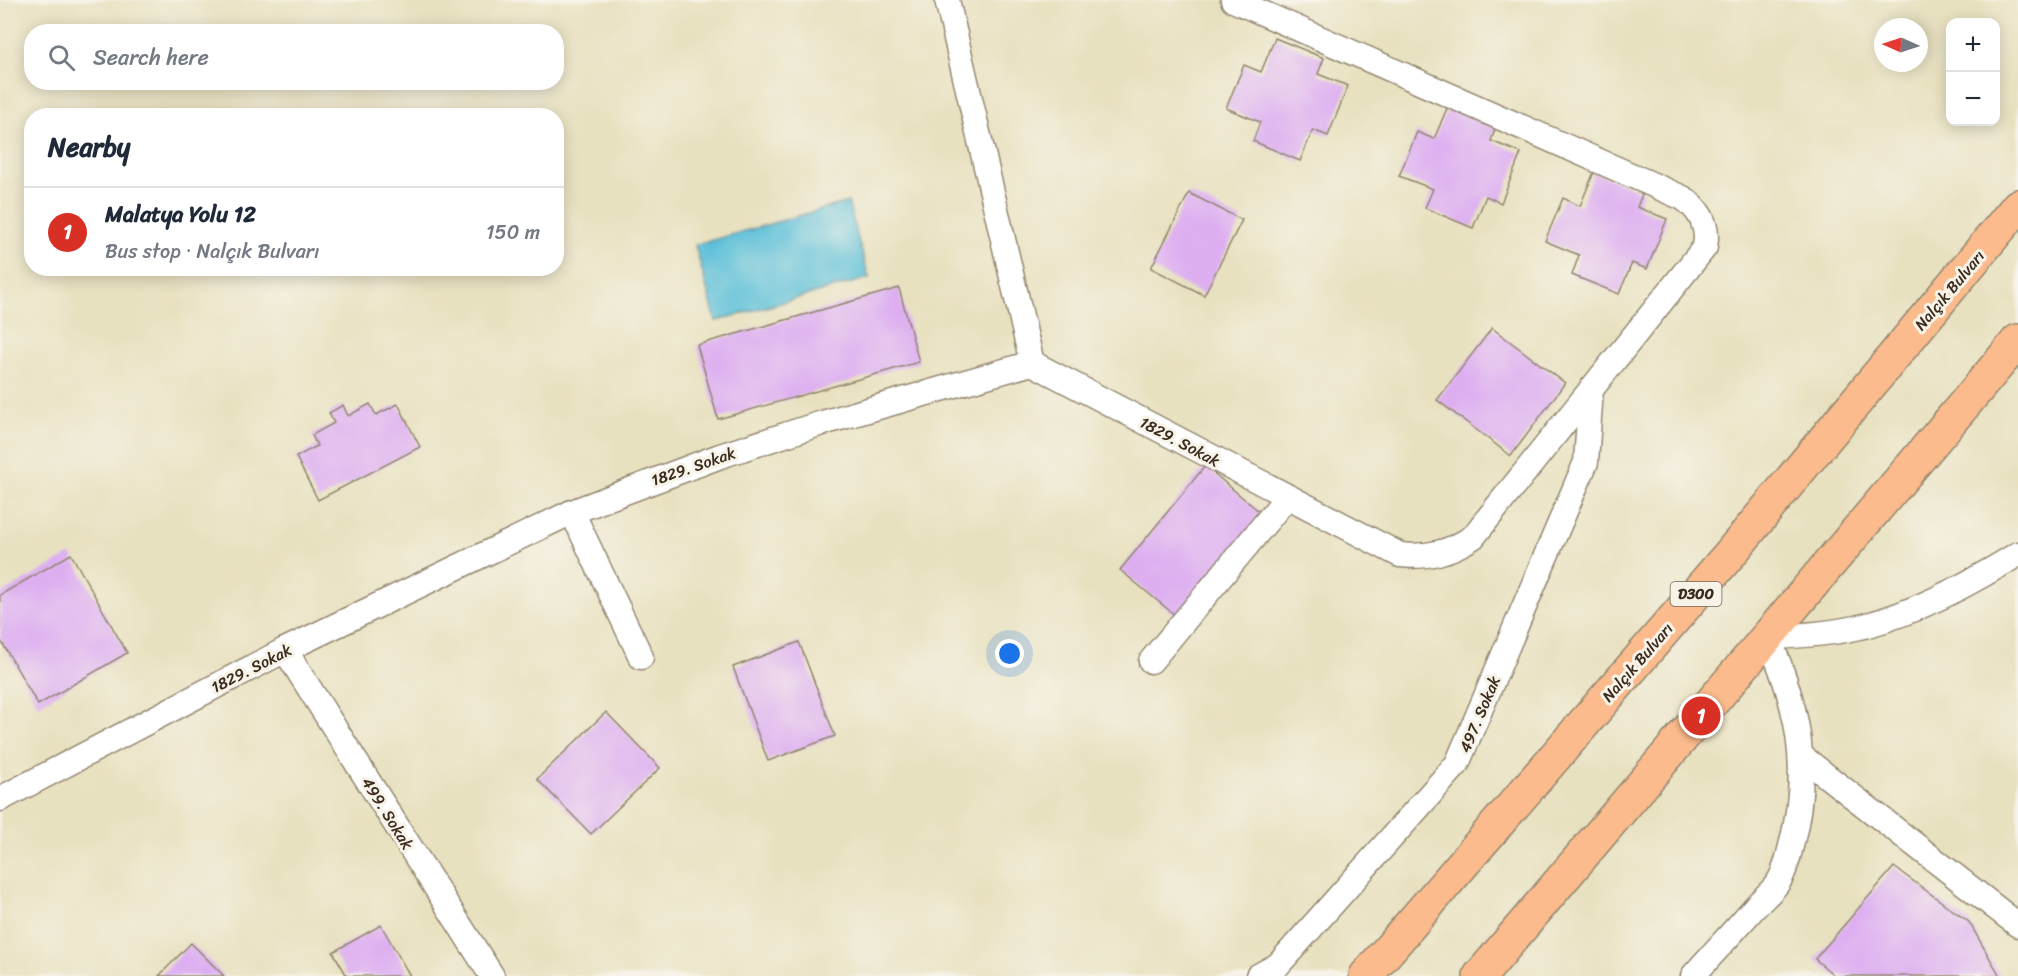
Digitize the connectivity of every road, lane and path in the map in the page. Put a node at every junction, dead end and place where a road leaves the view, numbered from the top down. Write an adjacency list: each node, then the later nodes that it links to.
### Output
1 (947, 0): 6 (street)
2 (1233, 0): 3 (street)
3 (1270, 7): 7 (street)
4 (2018, 206): 20 (highway, Nalçık Bulvarı / D300)
5 (2018, 341): 11 (highway)
6 (1032, 363): 8 (street, 1829. Sokak); 9 (street, 1829. Sokak)
7 (1592, 389): 8 (street, 1829. Sokak); 19 (street, 497. Sokak)
8 (1287, 497): 14 (street)
9 (572, 512): 12 (street, 1829. Sokak); 13 (street)
10 (2018, 554): 11 (street)
11 (1768, 637): 15 (street); 21 (highway)
12 (285, 650): 16 (street, 1829. Sokak); 18 (street, 499. Sokak)
13 (641, 657)
14 (1151, 661)
15 (1801, 756): 17 (street); 22 (street)
16 (0, 799)
17 (2018, 925)
18 (492, 976)
19 (1258, 976)
20 (1366, 976)
21 (1480, 976)
22 (1693, 976)

